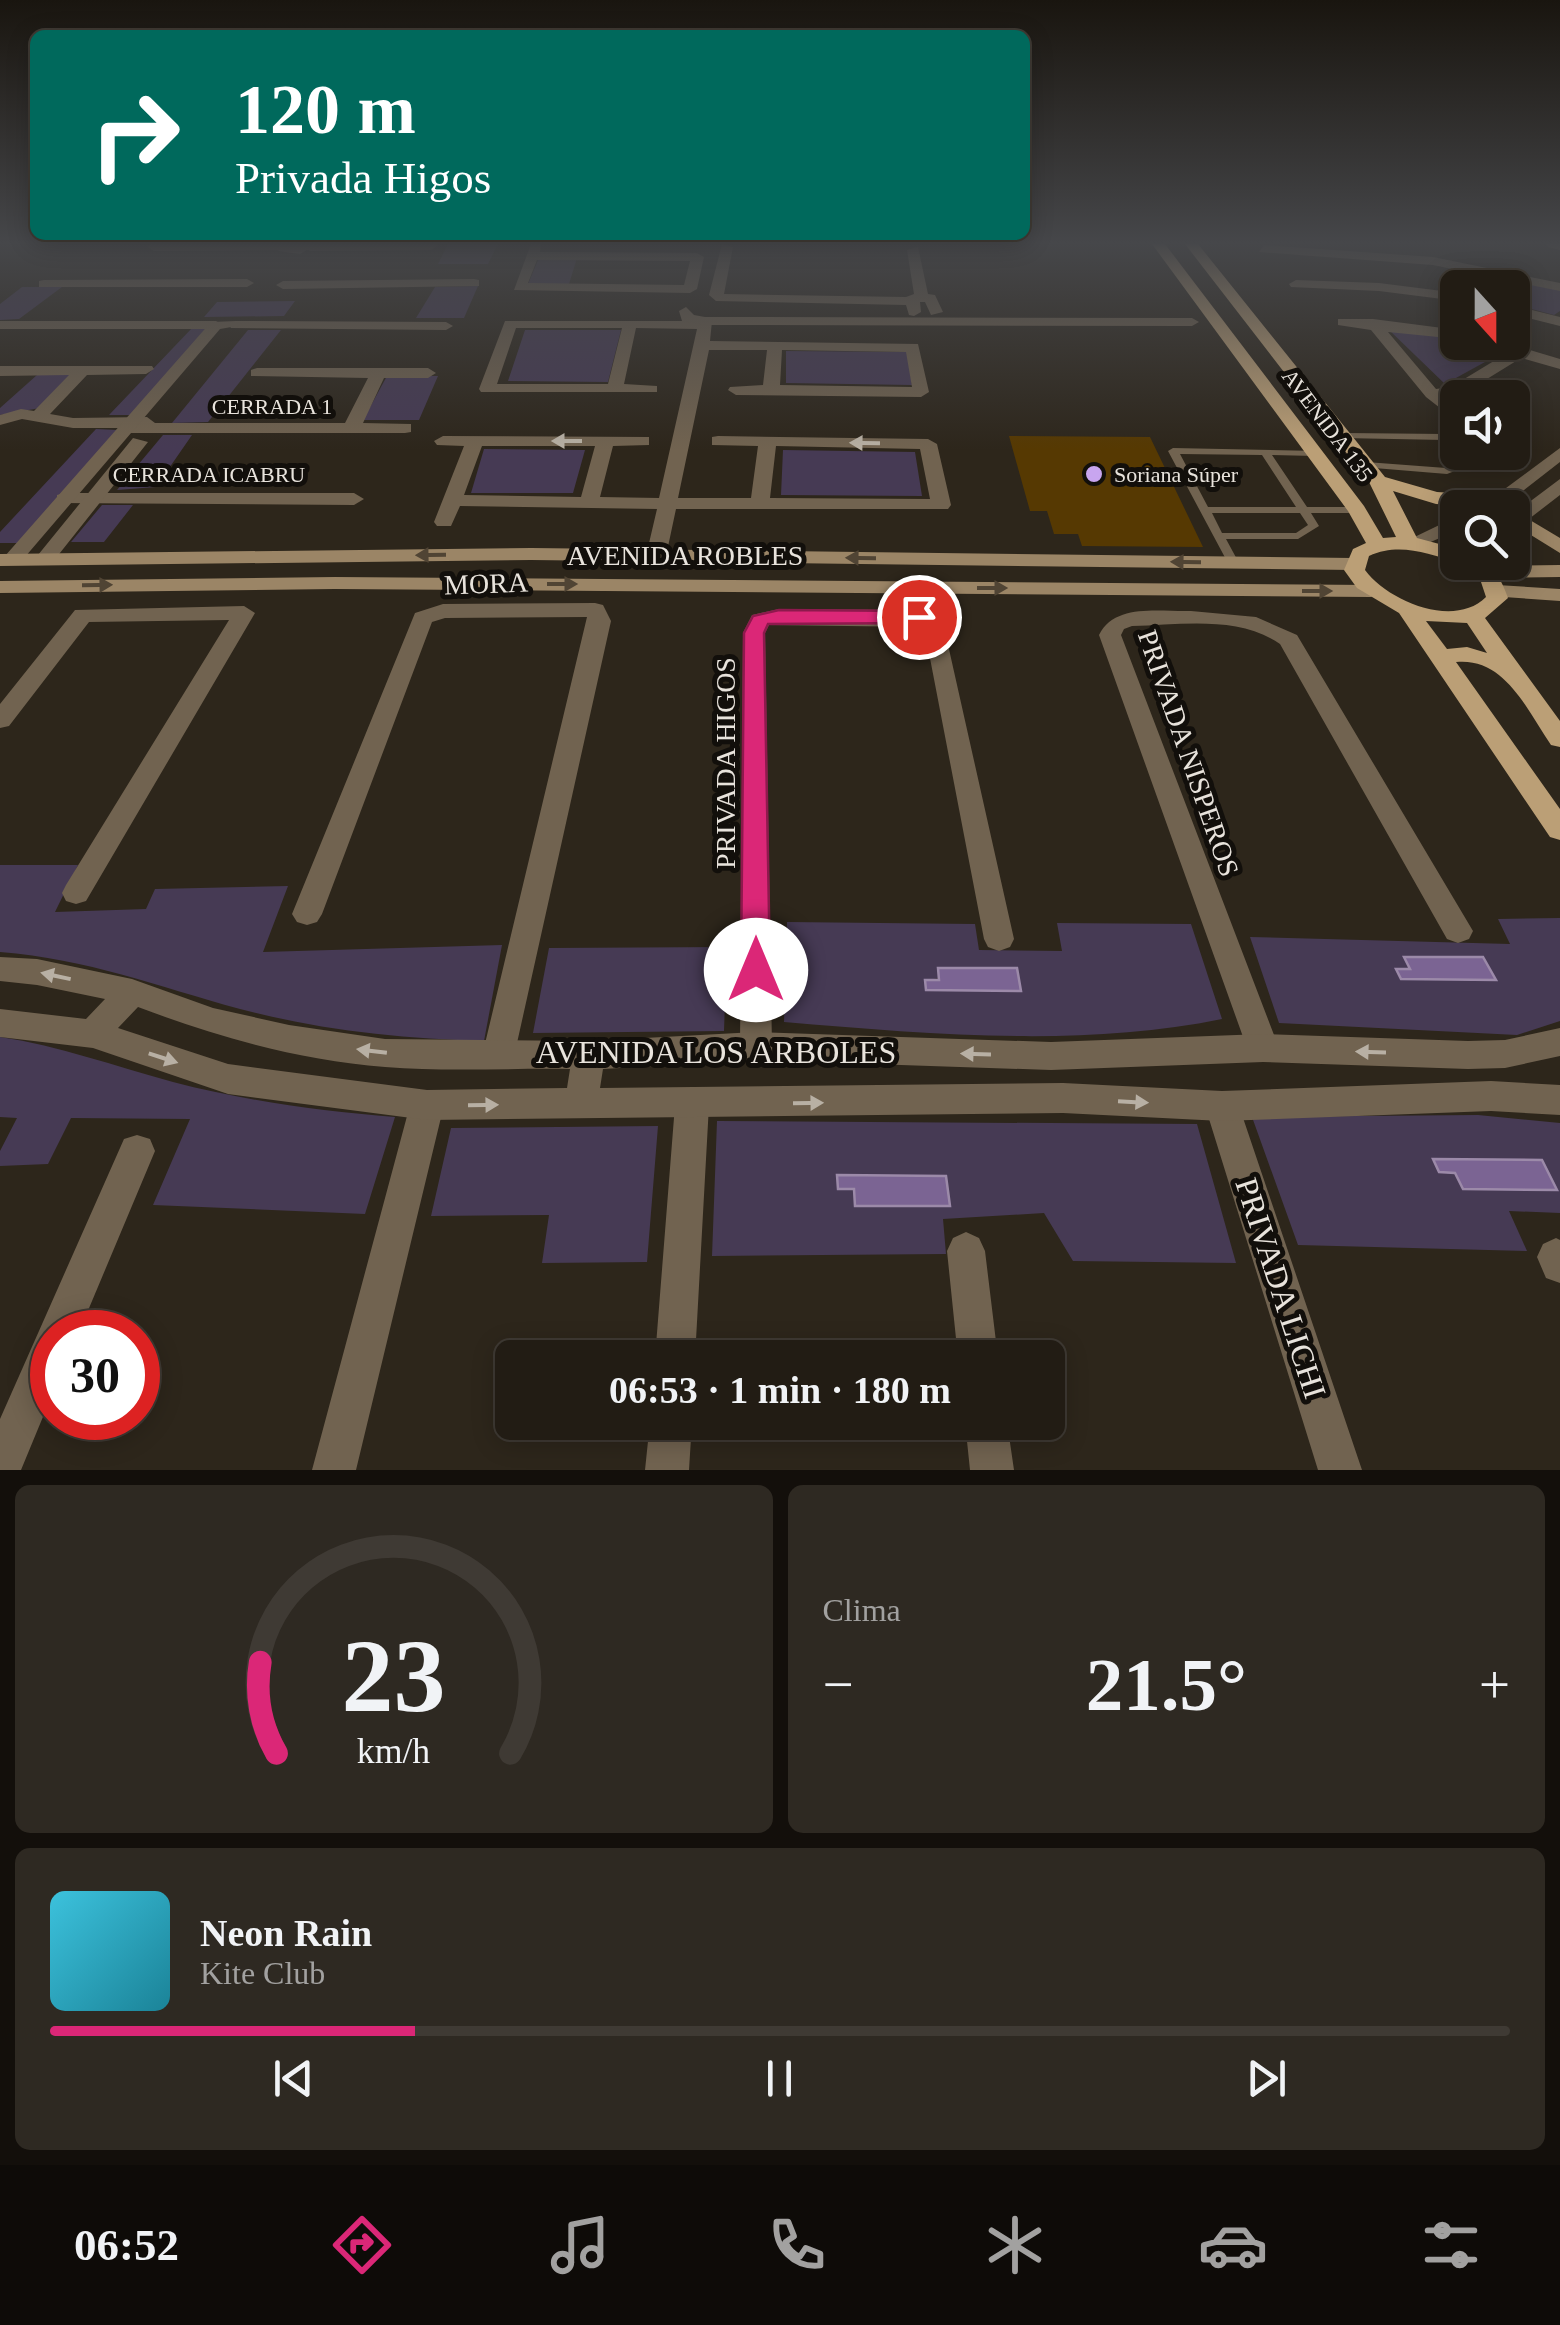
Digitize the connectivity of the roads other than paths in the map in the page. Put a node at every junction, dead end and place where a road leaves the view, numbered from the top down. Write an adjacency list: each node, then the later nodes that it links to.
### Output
1 (38, 313): 15 (street)
2 (335, 313): 16 (street)
3 (424, 313): 20 (street)
4 (686, 313): 13 (street)
5 (936, 313): 8 (street)
6 (1201, 313): 11 (main road, AVENIDA 135)
7 (1246, 313): 10 (main road, AVENIDA 135)
8 (944, 316): 11 (street); 13 (street)
9 (1530, 316): 21 (street)
10 (1250, 317): 11 (main road); 47 (main road, AVENIDA 135)
11 (1204, 318): 57 (main road, AVENIDA 135)
12 (1343, 322): 14 (street)
13 (704, 323): 17 (street); 23 (street)
14 (1373, 323): 22 (street); 39 (street)
15 (23, 324): 18 (street); 19 (street)
16 (236, 324): 19 (street); 44 (street)
17 (630, 324): 34 (street); 35 (street)
18 (0, 325)
19 (216, 325): 44 (street)
20 (446, 326)
21 (1559, 327)
22 (1440, 332)
23 (702, 345): 24 (street); 71 (street)
24 (775, 345): 38 (street); 38 (street)
25 (1530, 357): 27 (street)
26 (1507, 360): 39 (street)
27 (1560, 366)
28 (146, 369): 30 (street)
29 (0, 370): 30 (street)
30 (83, 370): 42 (street)
31 (378, 372): 32 (street); 33 (street, CERRADA 1); 45 (street, CERRADA 1)
32 (428, 372)
33 (257, 374)
34 (487, 389): 35 (street); 41 (street)
35 (614, 389): 36 (street)
36 (651, 390)
37 (736, 390): 38 (street)
38 (771, 390)
39 (1432, 394): 40 (street)
40 (1440, 401)
41 (480, 408)
42 (38, 416): 43 (street, CERRADA 1); 44 (street, CERRADA 1)
43 (0, 420)
44 (143, 425): 45 (street, CERRADA 1); 64 (street); 65 (street)
45 (350, 428): 46 (street)
46 (405, 428)
47 (1345, 436): 48 (lane); 59 (main road, AVENIDA 135)
48 (1440, 438)
49 (443, 440): 51 (street)
50 (718, 440): 52 (street)
51 (474, 441): 53 (street, one-way to 51); 67 (street)
52 (768, 441): 72 (street); 72 (street, one-way to 52)
53 (605, 442): 54 (street); 68 (street)
54 (643, 442)
55 (1265, 452): 57 (lane); 73 (lane); 74 (lane)
56 (1560, 453): 60 (street)
57 (1319, 459): 59 (main road); 75 (main road, AVENIDA 135)
58 (1451, 470): 59 (lane)
59 (1372, 473): 63 (main road); 81 (main road, AVENIDA 135)
60 (1527, 480): 61 (street); 62 (street)
61 (1558, 487): 70 (street)
62 (1514, 490)
63 (1440, 498)
64 (64, 499): 65 (street, CERRADA ICABRU); 87 (street)
65 (90, 499): 66 (street, CERRADA ICABRU); 86 (street)
66 (354, 499)
67 (453, 500): 68 (street); 77 (street)
68 (589, 503): 71 (street)
69 (1530, 503): 70 (street)
70 (1537, 504): 76 (street)
71 (666, 505): 72 (street); 85 (street)
72 (760, 505)
73 (1205, 510): 74 (lane); 80 (lane)
74 (1301, 510): 75 (lane); 80 (lane)
75 (1357, 510): 82 (main road, AVENIDA 135)
76 (1530, 510)
77 (444, 522)
78 (1440, 530): 81 (street)
79 (1530, 531): 83 (main road)
80 (1219, 536): 88 (lane)
81 (1410, 544): 82 (main road); 84 (main road)
82 (1377, 546): 89 (main road)
83 (1560, 547)
84 (1440, 552)
85 (656, 556): 86 (main road, AVENIDA ROBLES, one-way to 86); 88 (main road, AVENIDA ROBLES, one-way to 85)
86 (45, 559): 87 (main road, AVENIDA ROBLES)
87 (6, 560)
88 (1233, 563): 89 (main road, AVENIDA ROBLES)
89 (1353, 564): 94 (main road)
90 (1530, 569): 91 (main road)
91 (1560, 571)
92 (1488, 580): 95 (main road)
93 (0, 587): 94 (main road, AVENIDA ROBLES, one-way to 94)
94 (1370, 591): 97 (main road)
95 (1497, 591): 96 (main road); 98 (main road)
96 (1560, 595)
97 (1407, 609): 98 (main road); 99 (main road)
98 (1472, 615): 100 (main road)
99 (1444, 662): 100 (main road); 103 (main road)
100 (1508, 666): 102 (main road)
101 (0, 720): 104 (street)
102 (1560, 739)
103 (1560, 830)
104 (76, 893)
105 (307, 914): 115 (street, MORA)
106 (1458, 930): 114 (street, PRIVADA NISPEROS)
107 (999, 939): 113 (street, PRIVADA HIGOS)
108 (0, 969): 109 (street, AVENIDA LOS ARBOLES, one-way to 108)
109 (132, 992): 111 (street); 115 (street, AVENIDA LOS ARBOLES, one-way to 109)
110 (0, 1023): 111 (street, AVENIDA LOS ARBOLES)
111 (93, 1034): 122 (street, AVENIDA LOS ARBOLES, one-way to 122)
112 (1560, 1042): 116 (street, AVENIDA LOS ARBOLES)
113 (756, 1046): 117 (street, AVENIDA LOS ARBOLES); 118 (street, AVENIDA LOS ARBOLES, one-way to 113)
114 (1263, 1048): 116 (street, AVENIDA LOS ARBOLES, one-way to 114); 118 (street, AVENIDA LOS ARBOLES)
115 (499, 1052): 117 (street, AVENIDA LOS ARBOLES)
116 (1504, 1054): 120 (street)
117 (590, 1055): 121 (street)
118 (1052, 1056): 119 (street)
119 (1063, 1098): 123 (street, AVENIDA LOS ARBOLES, one-way to 119); 124 (street, AVENIDA LOS ARBOLES, one-way to 124)
120 (1546, 1100): 124 (street, AVENIDA LOS ARBOLES)
121 (581, 1104): 122 (street, AVENIDA LOS ARBOLES, one-way to 121); 123 (street, AVENIDA LOS ARBOLES)
122 (428, 1105): 134 (street)
123 (692, 1105): 128 (street)
124 (1222, 1106): 137 (street, PRIVADA LICHI)
125 (137, 1152): 127 (street)
126 (966, 1251): 129 (street)
127 (69, 1310)
128 (676, 1340)
129 (976, 1340)
130 (30, 1399): 133 (street)
131 (669, 1440): 135 (street)
132 (988, 1440): 136 (street)
133 (0, 1469)
134 (334, 1470)
135 (667, 1470)
136 (992, 1470)
137 (1340, 1470)

